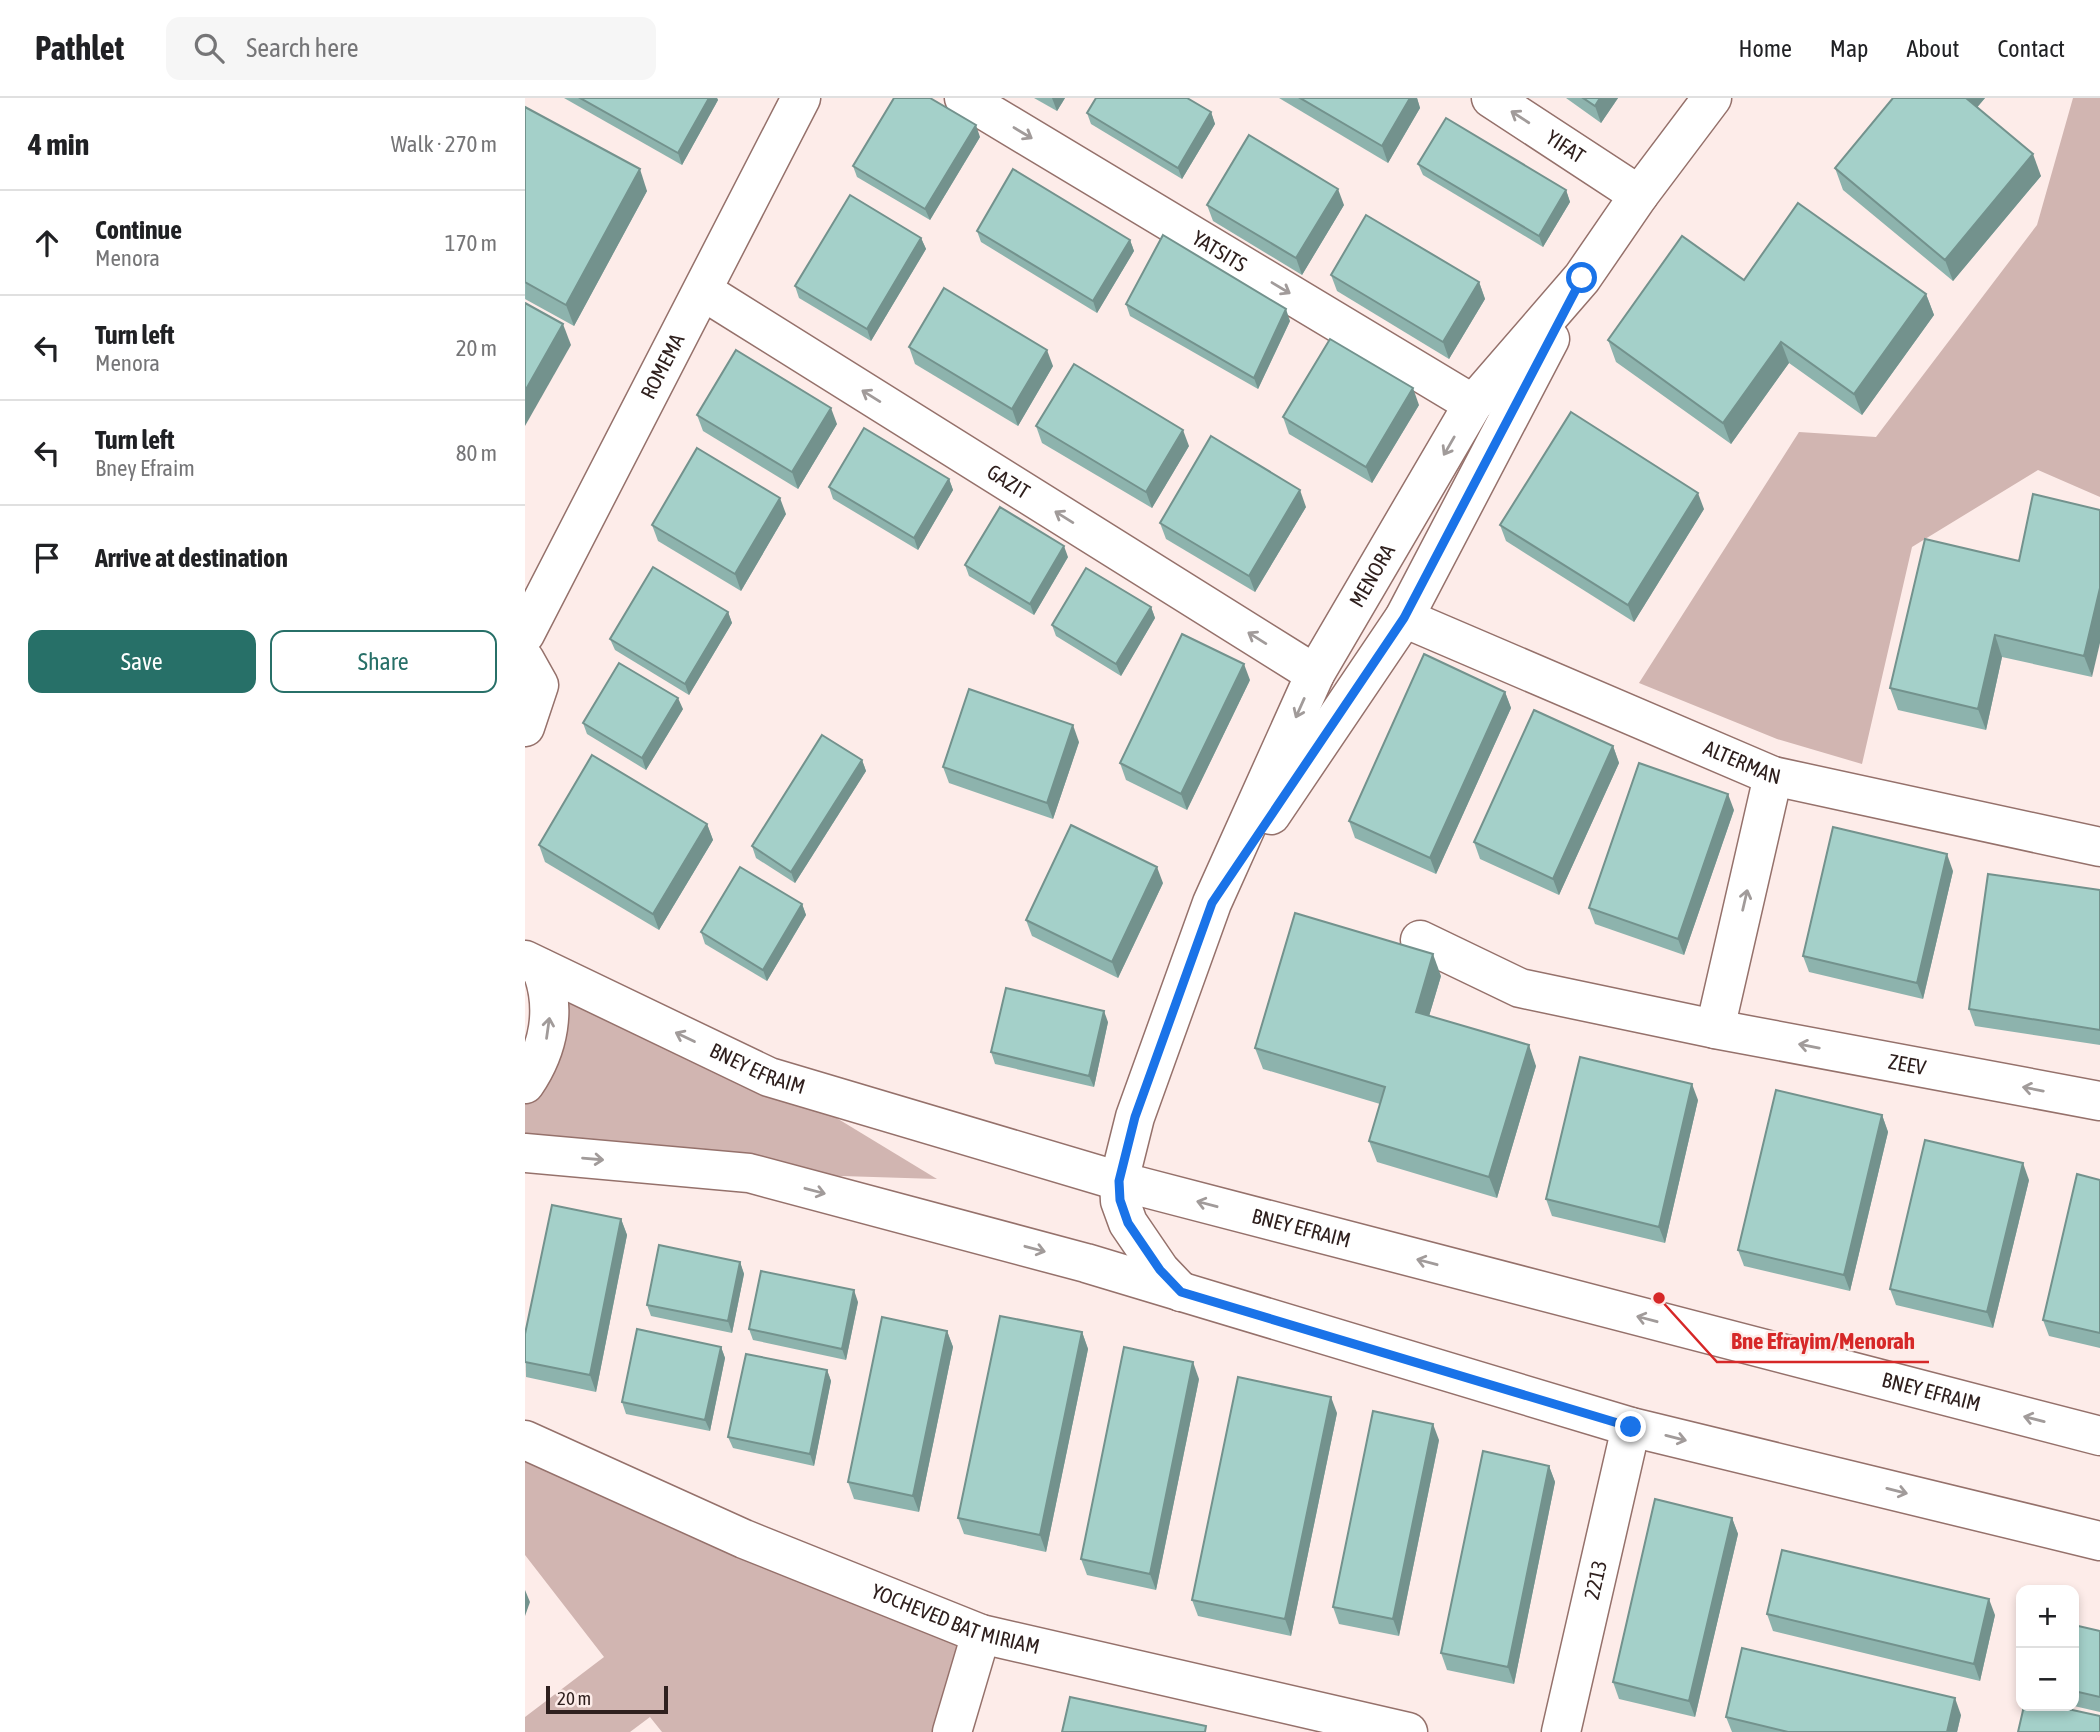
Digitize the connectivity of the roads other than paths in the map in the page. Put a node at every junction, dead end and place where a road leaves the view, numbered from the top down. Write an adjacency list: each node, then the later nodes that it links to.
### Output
1 (801, 98): 7 (street, ROMEMA)
2 (964, 98): 8 (street, YATSITS, one-way to 8)
3 (1491, 98): 5 (street, YIFAT, one-way to 3)
4 (1711, 98): 5 (street, MENORA)
5 (1639, 195): 6 (street, MENORA)
6 (1582, 278): 8 (street, MENORA); 9 (street, MENORA)
7 (703, 290): 10 (street, ROMEMA); 12 (street, GAZIT, one-way to 7)
8 (1473, 404): 12 (street, MENORA, one-way to 12)
9 (1404, 618): 14 (street, ALTERMAN); 16 (street, MENORA)
10 (525, 634)
11 (525, 660): 13 (street)
12 (1315, 674): 16 (street, MENORA, one-way to 16)
13 (525, 727)
14 (1773, 776): 15 (street, ALTERMAN); 19 (street, one-way to 14)
15 (2100, 847)
16 (1212, 903): 23 (street, MENORA)
17 (1420, 940): 19 (street, ZEEV)
18 (533, 964): 20 (street, one-way to 18); 23 (street, BNEY EFRAIM, one-way to 18)
19 (1715, 1029): 21 (street, ZEEV, one-way to 19)
20 (525, 1084)
21 (2100, 1101)
22 (525, 1153): 24 (street, one-way to 24)
23 (1119, 1181): 24 (street, MENORA); 26 (street, BNEY EFRAIM, one-way to 23)
24 (1181, 1292): 25 (street)
25 (1631, 1427): 28 (street, one-way to 28); 32 (street, 2213)
26 (2100, 1436)
27 (525, 1440): 29 (street, YOCHEVED BAT MIRIAM)
28 (2100, 1541)
29 (981, 1634): 30 (street); 31 (street, YOCHEVED BAT MIRIAM)
30 (952, 1732)
31 (1408, 1732)
32 (1561, 1732)

